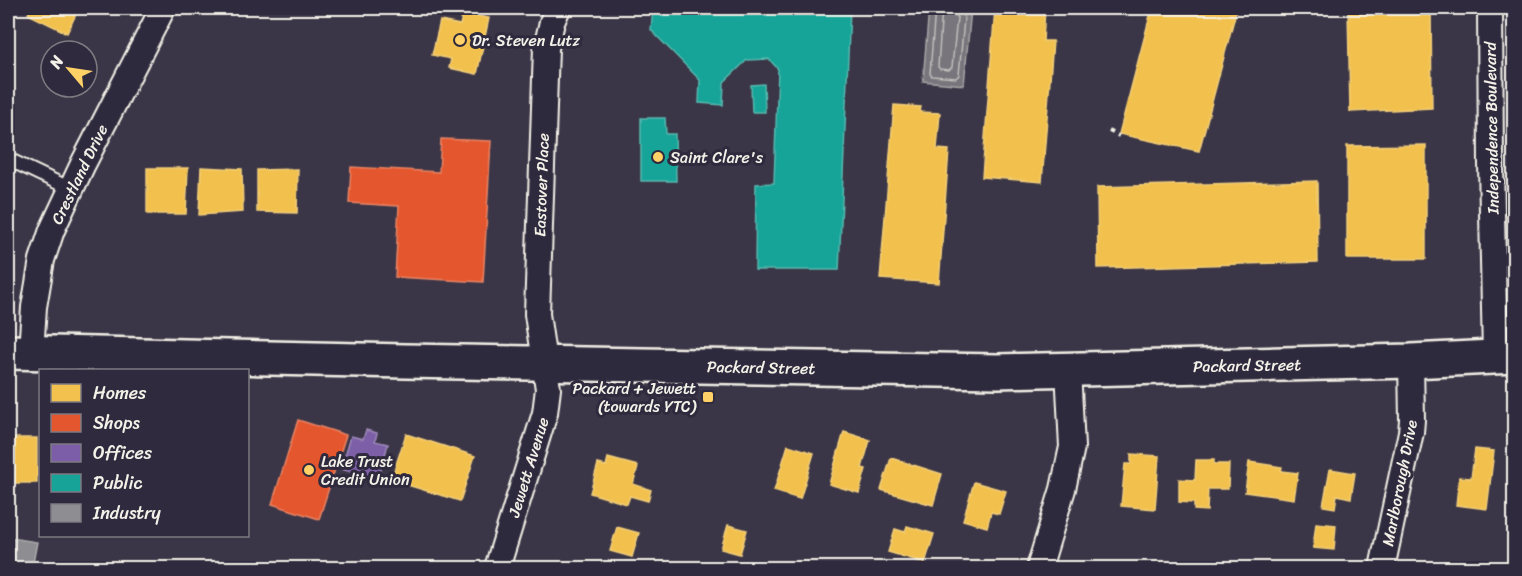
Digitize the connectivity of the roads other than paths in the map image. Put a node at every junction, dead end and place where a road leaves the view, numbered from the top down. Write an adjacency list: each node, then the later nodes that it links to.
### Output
1 (163, 8): 5 (street, Crestland Drive)
2 (558, 8): 9 (street, Eastover Place)
3 (1490, 8): 7 (street, Independence Boulevard)
4 (8, 159): 5 (lane)
5 (71, 189): 6 (street, Crestland Drive)
6 (19, 352): 9 (main road, Packard Street)
7 (1505, 356): 8 (main road, Packard Street)
8 (1412, 361): 10 (main road, Packard Street); 13 (street, Marlborough Drive)
9 (543, 364): 10 (main road, Packard Street); 11 (street, Jewett Avenue)
10 (1068, 369): 12 (street)
11 (496, 568)
12 (1039, 568)
13 (1382, 568)

